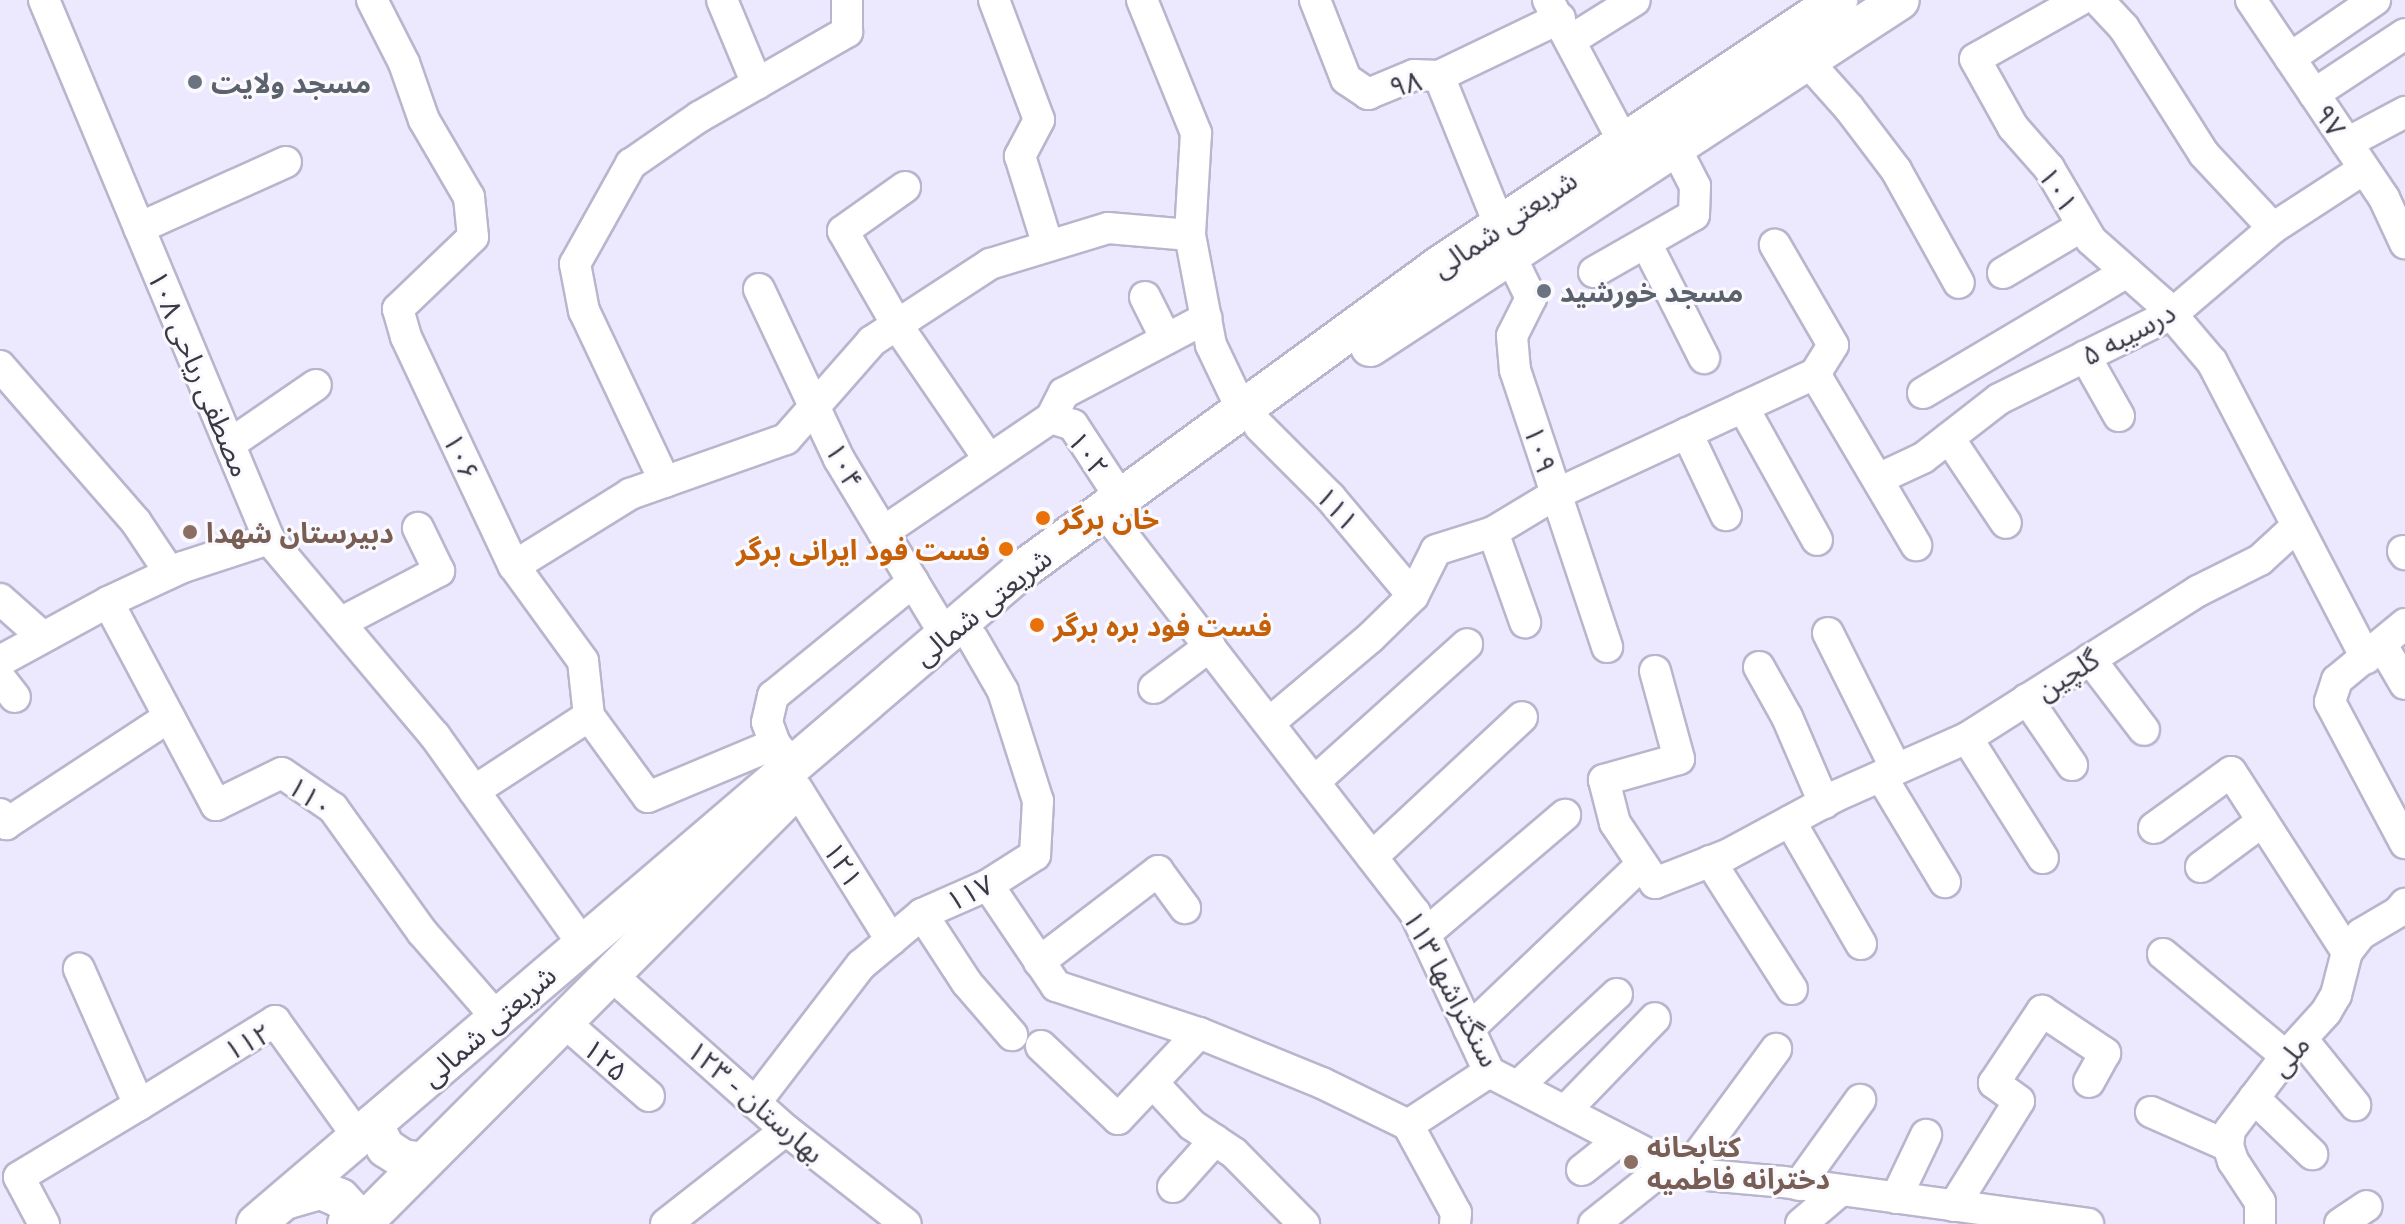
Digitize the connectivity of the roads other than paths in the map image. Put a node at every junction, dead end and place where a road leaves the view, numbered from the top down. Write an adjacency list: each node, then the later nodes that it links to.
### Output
1 (44, 0): 30 (street, مصطفی ریاحی ۱۰۸)
2 (372, 0): 76 (street, ۱۰۶)
3 (722, 0): 20 (street)
4 (847, 0): 20 (street)
5 (994, 0): 37 (street)
6 (1142, 0): 32 (street, ۱۱۱)
7 (1315, 0): 19 (street, ۹۸)
8 (1635, 0): 15 (street)
9 (1838, 0): 23 (main road, شریعتی شمالی)
10 (1900, 0): 18 (main road, شریعتی شمالی)
11 (2080, 0): 29 (street, ۱۰۱)
12 (2098, 0): 31 (street)
13 (2251, 0): 17 (street, ۹۷)
14 (2375, 0): 17 (street)
15 (1560, 19): 19 (street); 23 (street)
16 (2405, 34): 21 (street)
17 (2290, 58): 21 (street, ۹۷)
18 (1807, 61): 25 (main road, شریعتی شمالی); 41 (street)
19 (1439, 76): 33 (street, ۹۸)
20 (757, 84): 64 (street)
21 (2314, 94): 24 (street, ۹۷)
22 (2405, 112): 24 (street)
23 (1624, 143): 33 (main road, شریعتی شمالی)
24 (2347, 143): 27 (street, ۹۷)
25 (1675, 147): 33 (main road, شریعتی شمالی); 34 (street)
26 (286, 162): 30 (street)
27 (2364, 169): 31 (street, درسیبه ۵); 35 (street, ۹۷)
28 (905, 187): 46 (street)
29 (2082, 226): 39 (street, ۱۰۱); 40 (street)
30 (139, 228): 61 (street, مصطفی ریاحی ۱۰۸)
31 (2273, 228): 44 (street, درسیبه ۵)
32 (1190, 235): 37 (street); 45 (street, ۱۱۱)
33 (1505, 240): 57 (main road, شریعتی شمالی); 65 (street, ۱۰۹)
34 (1646, 243): 38 (street); 49 (street)
35 (2405, 243)
36 (1775, 245): 51 (street)
37 (1048, 246): 46 (street)
38 (1594, 272)
39 (2127, 272): 44 (street, ۱۰۱); 53 (street)
40 (2003, 273)
41 (1959, 283)
42 (759, 289): 54 (street, ۱۰۴)
43 (1145, 297): 47 (street)
44 (2167, 309): 48 (street, درسیبه ۵); 69 (street, ۱۰۱)
45 (1206, 318): 47 (street); 57 (street, ۱۱۱)
46 (897, 325): 54 (street); 62 (street)
47 (1166, 339): 58 (street)
48 (2085, 356): 56 (street); 60 (street, درسیبه ۵)
49 (1704, 358)
50 (0, 366): 77 (street)
51 (1815, 374): 55 (street); 63 (street)
52 (316, 385): 61 (street)
53 (1923, 393)
54 (816, 405): 64 (street); 71 (street, ۱۰۴)
55 (1743, 407): 59 (street); 74 (street)
56 (2119, 416)
57 (1250, 417): 66 (main road, شریعتی شمالی); 79 (street, ۱۱۱)
58 (1051, 418): 62 (street); 66 (street, ۱۰۲)
59 (1687, 433): 65 (street); 67 (street)
60 (1949, 438): 63 (street, درسیبه ۵); 68 (street)
61 (230, 444): 73 (street, مصطفی ریاحی ۱۰۸)
62 (988, 458): 71 (street)
63 (1880, 478): 75 (street)
64 (665, 482): 76 (street)
65 (1556, 494): 72 (street); 90 (street, ۱۰۹)
66 (1118, 512): 87 (main road, شریعتی شمالی); 89 (street, سنگتراشها ۱۱۳)
67 (1726, 515)
68 (2006, 523)
69 (2297, 526): 91 (street, ۱۰۱); 92 (street, گلچین)
70 (418, 528): 83 (street)
71 (883, 532): 78 (street, ۱۰۴)
72 (1493, 532): 79 (street); 82 (street)
73 (269, 539): 77 (street); 83 (street, مصطفی ریاحی ۱۰۸)
74 (1817, 540)
75 (1916, 545)
76 (514, 566): 99 (street, ۱۰۶)
77 (170, 573): 81 (street)
78 (913, 582): 87 (street, ۱۰۴); 105 (street)
79 (1413, 596): 102 (street)
80 (0, 599): 86 (street)
81 (108, 602): 86 (street); 100 (street, ۱۱۰)
82 (1525, 622)
83 (340, 623): 109 (street, مصطفی ریاحی ۱۰۸)
84 (2405, 624): 91 (street)
85 (1828, 633): 107 (street)
86 (43, 637): 93 (street)
87 (959, 637): 105 (main road, شریعتی شمالی); 123 (street, ۱۱۷)
88 (1467, 644): 108 (street)
89 (1210, 646): 97 (street); 102 (street, سنگتراشها ۱۱۳)
90 (1607, 647)
91 (2374, 652): 96 (street, ۱۰۱); 116 (street)
92 (2090, 659): 98 (street, گلچین); 103 (street)
93 (0, 661)
94 (1759, 667): 110 (street)
95 (1655, 671): 120 (street)
96 (2405, 684)
97 (1154, 688)
98 (2027, 699): 104 (street, گلچین); 106 (street)
99 (589, 716): 105 (street, ۱۰۶); 109 (street)
100 (169, 717): 111 (street); 138 (street, ۱۱۰)
101 (1522, 717): 117 (street)
102 (1269, 723): 108 (street, سنگتراشها ۱۱۳)
103 (2144, 730)
104 (1967, 738): 107 (street, گلچین); 118 (street)
105 (788, 765): 128 (street, ۱۲۱); 129 (main road, شریعتی شمالی); 135 (main road, شریعتی شمالی)
106 (2072, 765)
107 (1888, 773): 110 (street, گلچین); 122 (street)
108 (1314, 782): 117 (street, سنگتراشها ۱۱۳)
109 (474, 791): 129 (street, مصطفی ریاحی ۱۰۸)
110 (1824, 803): 113 (street, گلچین)
111 (0, 814)
112 (1565, 815): 127 (street)
113 (1790, 821): 119 (street, گلچین); 130 (street)
114 (2263, 821): 115 (street); 121 (street); 131 (street)
115 (2154, 828)
116 (2404, 838)
117 (1372, 857): 127 (street, سنگتراشها ۱۱۳)
118 (2043, 858)
119 (1710, 861): 120 (street, گلچین); 136 (street)
120 (1642, 864): 141 (street)
121 (2201, 867)
122 (1945, 882)
123 (988, 885): 126 (street, ۱۱۷); 133 (street)
124 (2405, 904): 131 (street)
125 (1185, 908): 133 (street)
126 (922, 914): 128 (street, ۱۱۷); 143 (street)
127 (1425, 934): 141 (street, سنگتراشها ۱۱۳)
128 (891, 940): 154 (street, ۱۱۷)
129 (583, 944): 138 (main road, شریعتی شمالی)
130 (1861, 944)
131 (2347, 952): 145 (street, ملی)
132 (2163, 954): 145 (street)
133 (1039, 962): 142 (street)
134 (79, 969): 155 (street)
135 (610, 974): 140 (main road, شریعتی شمالی); 154 (street, بهارستان - ۱۲۳)
136 (1792, 989)
137 (1617, 994): 150 (street)
138 (497, 1018): 161 (main road, شریعتی شمالی)
139 (1655, 1018): 157 (street)
140 (563, 1021): 151 (street, ۱۲۵); 167 (main road, شریعتی شمالی)
141 (1469, 1029): 147 (street, سنگتراشها ۱۱۳)
142 (1199, 1033): 149 (street); 159 (street)
143 (1012, 1035)
144 (1041, 1046): 149 (street)
145 (2294, 1047): 152 (street, ملی); 156 (street)
146 (1776, 1049): 168 (street)
147 (1489, 1072): 150 (street, سنگتراشها ۱۱۳); 159 (street)
148 (2089, 1082): 175 (street)
149 (1153, 1083): 163 (street)
150 (1518, 1086): 157 (street, سنگتراشها ۱۱۳)
151 (649, 1096)
152 (2254, 1098): 165 (street, ملی); 166 (street)
153 (1860, 1100): 170 (street)
154 (755, 1103): 160 (street, بهارستان - ۱۲۳)
155 (139, 1105): 161 (street, ۱۱۲); 179 (street)
156 (2355, 1105)
157 (1565, 1111): 164 (street, سنگتراشها ۱۱۳)
158 (2151, 1112): 165 (street)
159 (1408, 1125): 186 (street)
160 (786, 1130): 183 (street); 184 (street, بهارستان - ۱۲۳)
161 (366, 1131): 167 (main road); 174 (main road, شریعتی شمالی)
162 (1926, 1135): 173 (street)
163 (1215, 1140): 171 (street); 185 (street)
164 (1620, 1140): 168 (street, سنگتراشها ۱۱۳); 169 (street)
165 (2228, 1146): 189 (street)
166 (2312, 1154)
167 (423, 1162): 182 (main road, شریعتی شمالی)
168 (1676, 1169): 170 (street, سنگتراشها ۱۱۳); 187 (street)
169 (1582, 1170)
170 (1799, 1185): 172 (street, سنگتراشها ۱۱۳)
171 (1173, 1187)
172 (1841, 1190): 173 (street, سنگتراشها ۱۱۳); 177 (street)
173 (1896, 1198): 175 (street, سنگتراشها ۱۱۳)
174 (285, 1200): 180 (main road, شریعتی شمالی); 181 (main road)
175 (1954, 1206): 178 (street, سنگتراشها ۱۱۳)
176 (2367, 1206): 190 (street)
177 (1815, 1220)
178 (2043, 1221): 188 (street, سنگتراشها ۱۱۳)
179 (44, 1224)
180 (256, 1224)
181 (347, 1224)
182 (362, 1224)
183 (666, 1224)
184 (906, 1224)
185 (1304, 1224)
186 (1455, 1224)
187 (1594, 1224)
188 (2088, 1224)
189 (2260, 1224)
190 (2340, 1224)

